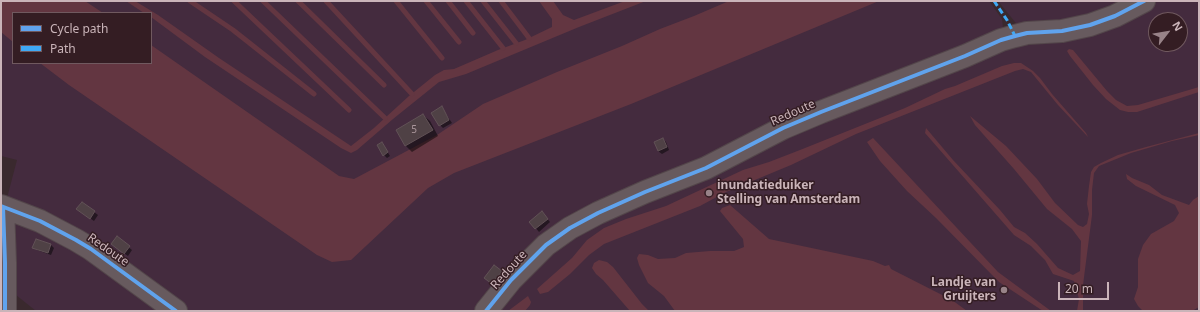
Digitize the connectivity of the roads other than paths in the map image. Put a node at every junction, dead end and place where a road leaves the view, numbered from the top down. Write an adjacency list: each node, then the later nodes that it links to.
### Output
1 (1144, 1): 5 (street, Redoute)
2 (2, 207): 3 (street); 4 (street, Redoute)
3 (4, 311)
4 (176, 311)
5 (486, 311)

